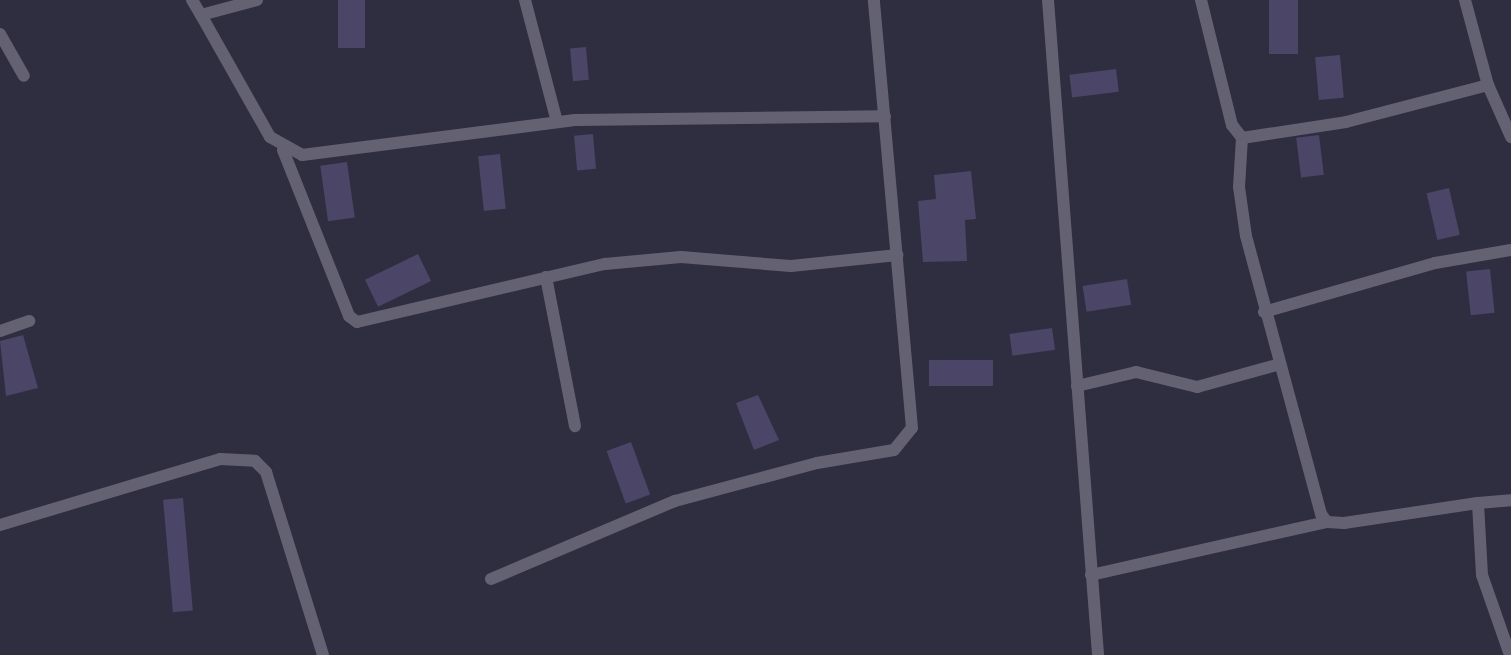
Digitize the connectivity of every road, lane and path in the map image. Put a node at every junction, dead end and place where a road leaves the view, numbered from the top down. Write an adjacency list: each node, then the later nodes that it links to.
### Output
1 (192, 0): 8 (street)
2 (257, 0): 8 (street)
3 (525, 0): 13 (street)
4 (874, 0): 12 (street)
5 (1048, 0): 24 (street)
6 (1201, 0): 15 (street)
7 (1465, 0): 11 (street)
8 (201, 15): 16 (street)
9 (0, 34): 10 (street)
10 (24, 76)
11 (1488, 85): 14 (street); 15 (street)
12 (885, 116): 13 (street); 18 (street)
13 (557, 122): 16 (street)
14 (1511, 137)
15 (1242, 138): 20 (street)
16 (283, 150): 19 (street)
17 (1511, 250): 20 (street)
18 (897, 255): 19 (street); 31 (street)
19 (546, 277): 25 (street)
20 (1264, 312): 23 (street)
21 (29, 321): 22 (street)
22 (0, 331)
23 (1277, 365): 24 (street); 28 (street)
24 (1077, 386): 30 (street)
25 (575, 426)
26 (1511, 500): 27 (street)
27 (1478, 503): 28 (street); 34 (street)
28 (1327, 522): 30 (street)
29 (0, 525): 32 (street)
30 (1091, 575): 33 (street)
31 (491, 579)
32 (323, 655)
33 (1098, 655)
34 (1510, 655)

